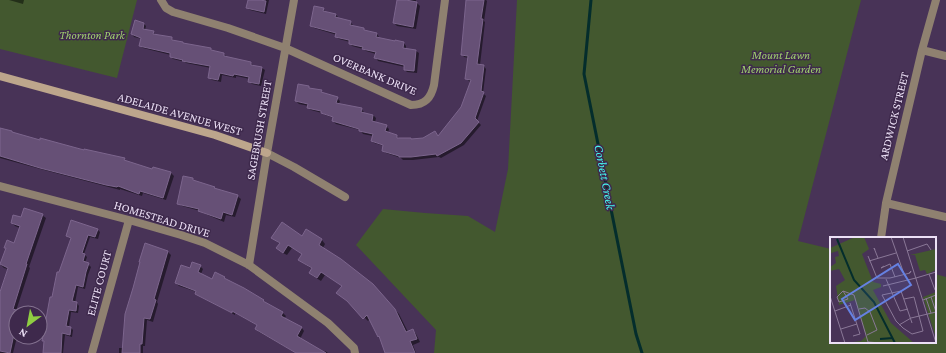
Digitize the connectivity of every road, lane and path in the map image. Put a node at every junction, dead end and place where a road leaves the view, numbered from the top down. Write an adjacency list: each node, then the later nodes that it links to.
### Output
1 (161, 0): 5 (street, OVERBANK DRIVE)
2 (294, 0): 5 (street, SAGEBRUSH STREET)
3 (445, 0): 5 (street, OVERBANK DRIVE)
4 (936, 0): 6 (street, ARDWICK STREET)
5 (285, 48): 9 (street, SAGEBRUSH STREET)
6 (922, 50): 7 (street); 12 (street, ARDWICK STREET)
7 (946, 56)
8 (0, 76): 9 (street, ADELAIDE AVENUE WEST)
9 (267, 153): 11 (street, ADELAIDE AVENUE WEST); 16 (street, SAGEBRUSH STREET)
10 (0, 186): 14 (street, HOMESTEAD DRIVE)
11 (345, 197)
12 (886, 203): 13 (street); 15 (street, ARDWICK STREET)
13 (946, 217)
14 (129, 220): 16 (street, HOMESTEAD DRIVE); 17 (street, ELITE COURT)
15 (881, 237)
16 (249, 265): 18 (street, HOMESTEAD DRIVE)
17 (92, 353)
18 (355, 353)

